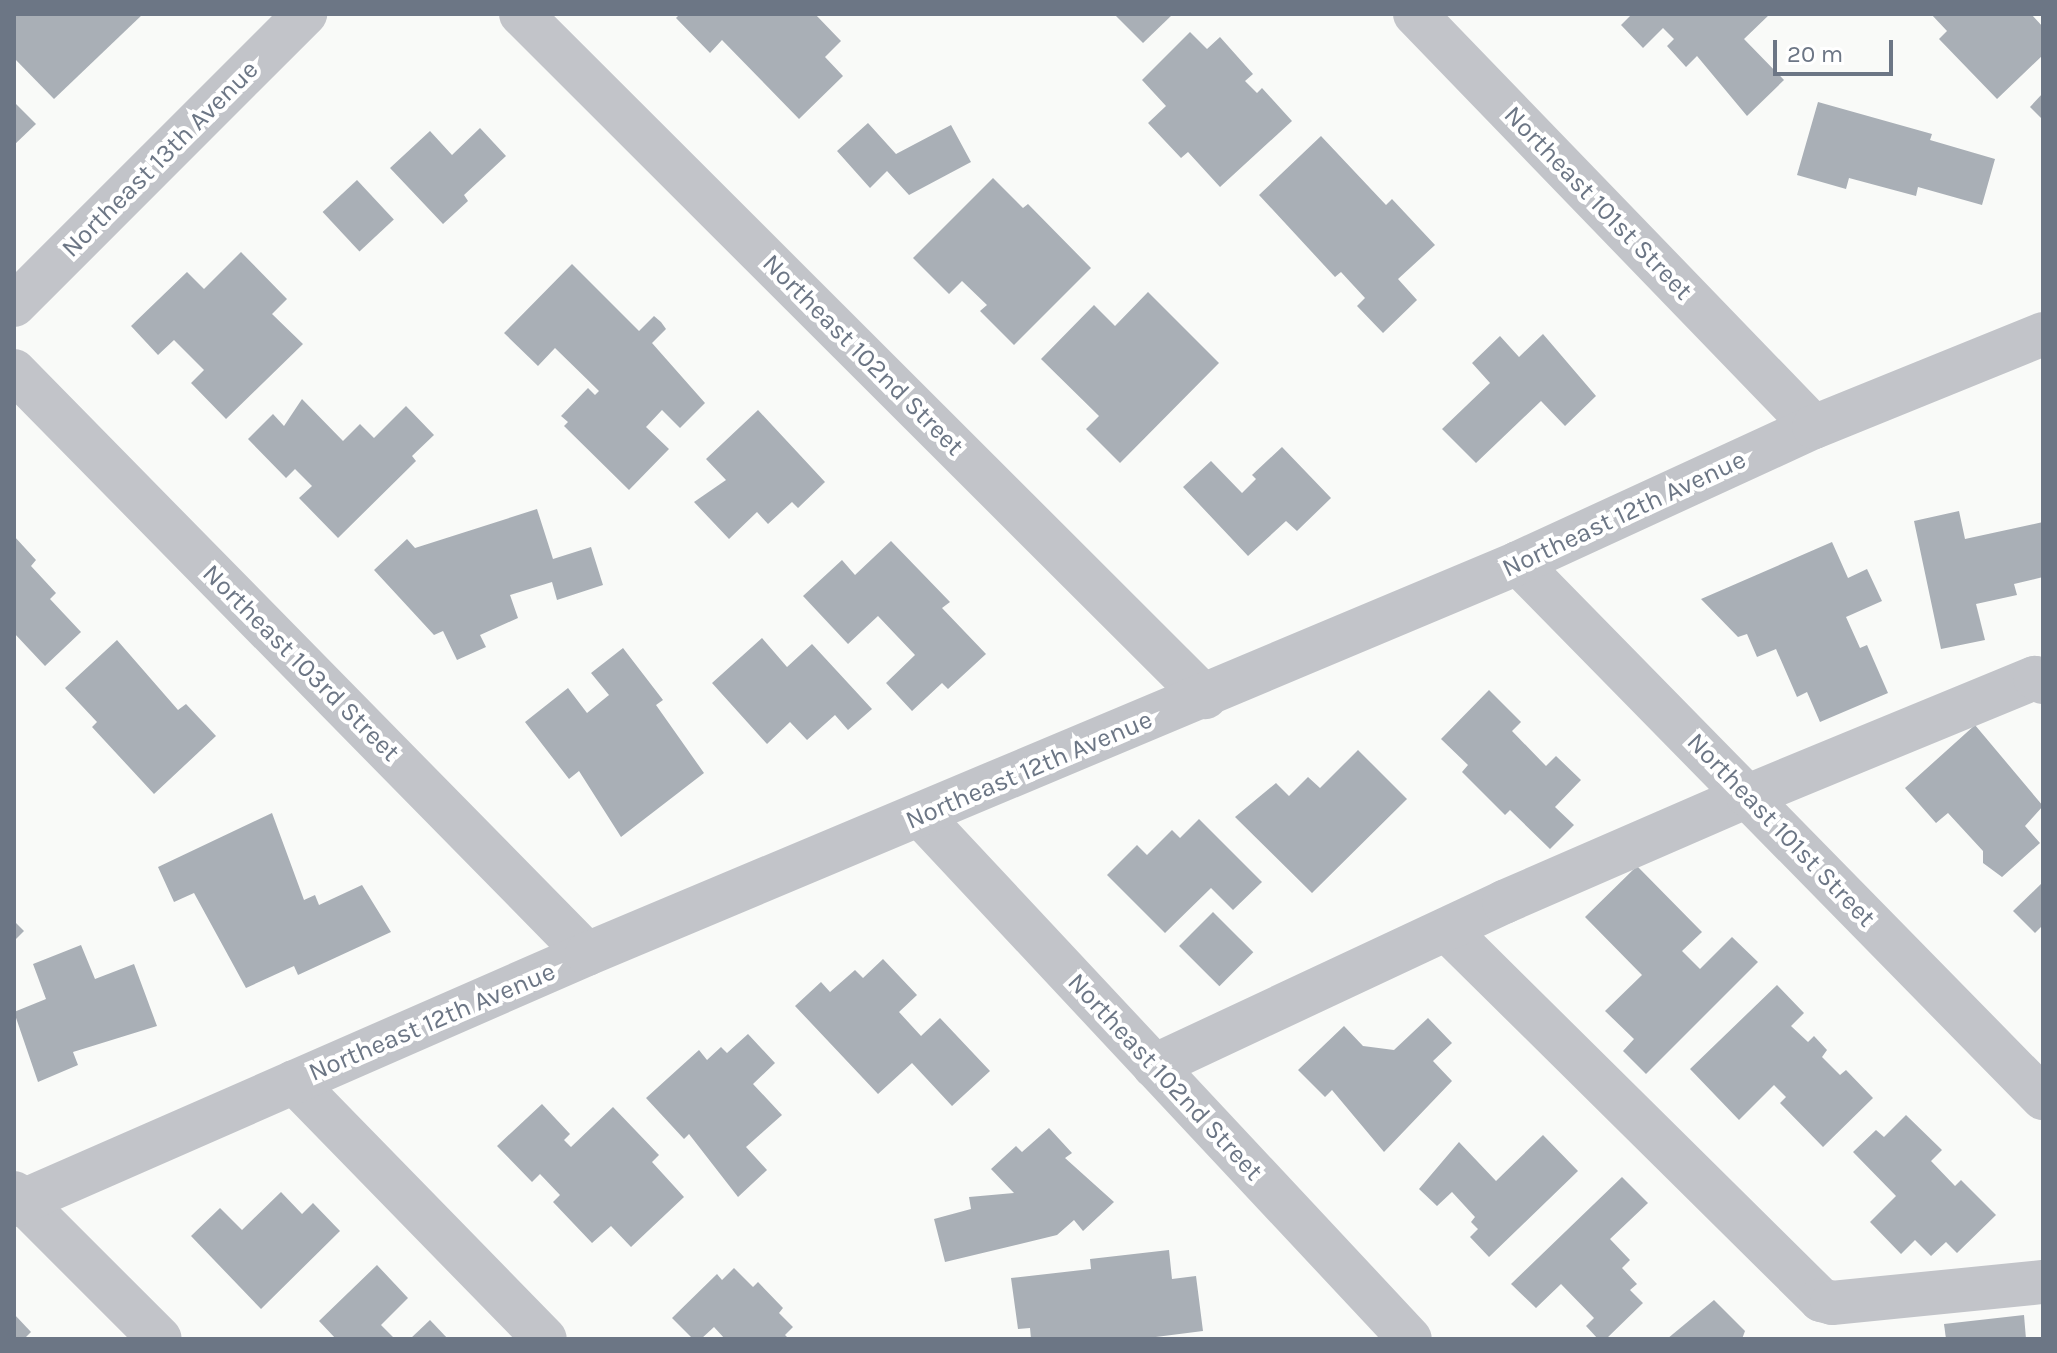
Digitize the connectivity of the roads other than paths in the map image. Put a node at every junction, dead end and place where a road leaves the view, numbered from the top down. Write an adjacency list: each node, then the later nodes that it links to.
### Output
1 (305, 14): 4 (street, Northeast 13th Avenue)
2 (521, 14): 10 (street, Northeast 102nd Street)
3 (1415, 14): 7 (street, Northeast 101st Street)
4 (14, 305)
5 (2043, 334): 7 (street, Northeast 12th Avenue)
6 (14, 371): 14 (street, Northeast 103rd Street)
7 (1814, 427): 8 (street, Northeast 12th Avenue)
8 (1518, 563): 10 (street, Northeast 12th Avenue); 11 (street, Northeast 101st Street)
9 (2043, 682): 11 (street)
10 (1205, 697): 12 (street, Northeast 12th Avenue)
11 (1748, 796): 13 (street); 17 (street, Northeast 101st Street)
12 (920, 815): 14 (street, Northeast 12th Avenue); 15 (street, Northeast 102nd Street)
13 (1447, 930): 15 (street); 19 (street)
14 (587, 954): 16 (street, Northeast 12th Avenue)
15 (1154, 1066): 22 (street, Northeast 102nd Street)
16 (294, 1082): 18 (street, Northeast 12th Avenue); 21 (street)
17 (2043, 1098)
18 (17, 1200): 20 (street)
19 (2043, 1282)
20 (160, 1339)
21 (545, 1339)
22 (1410, 1339)

